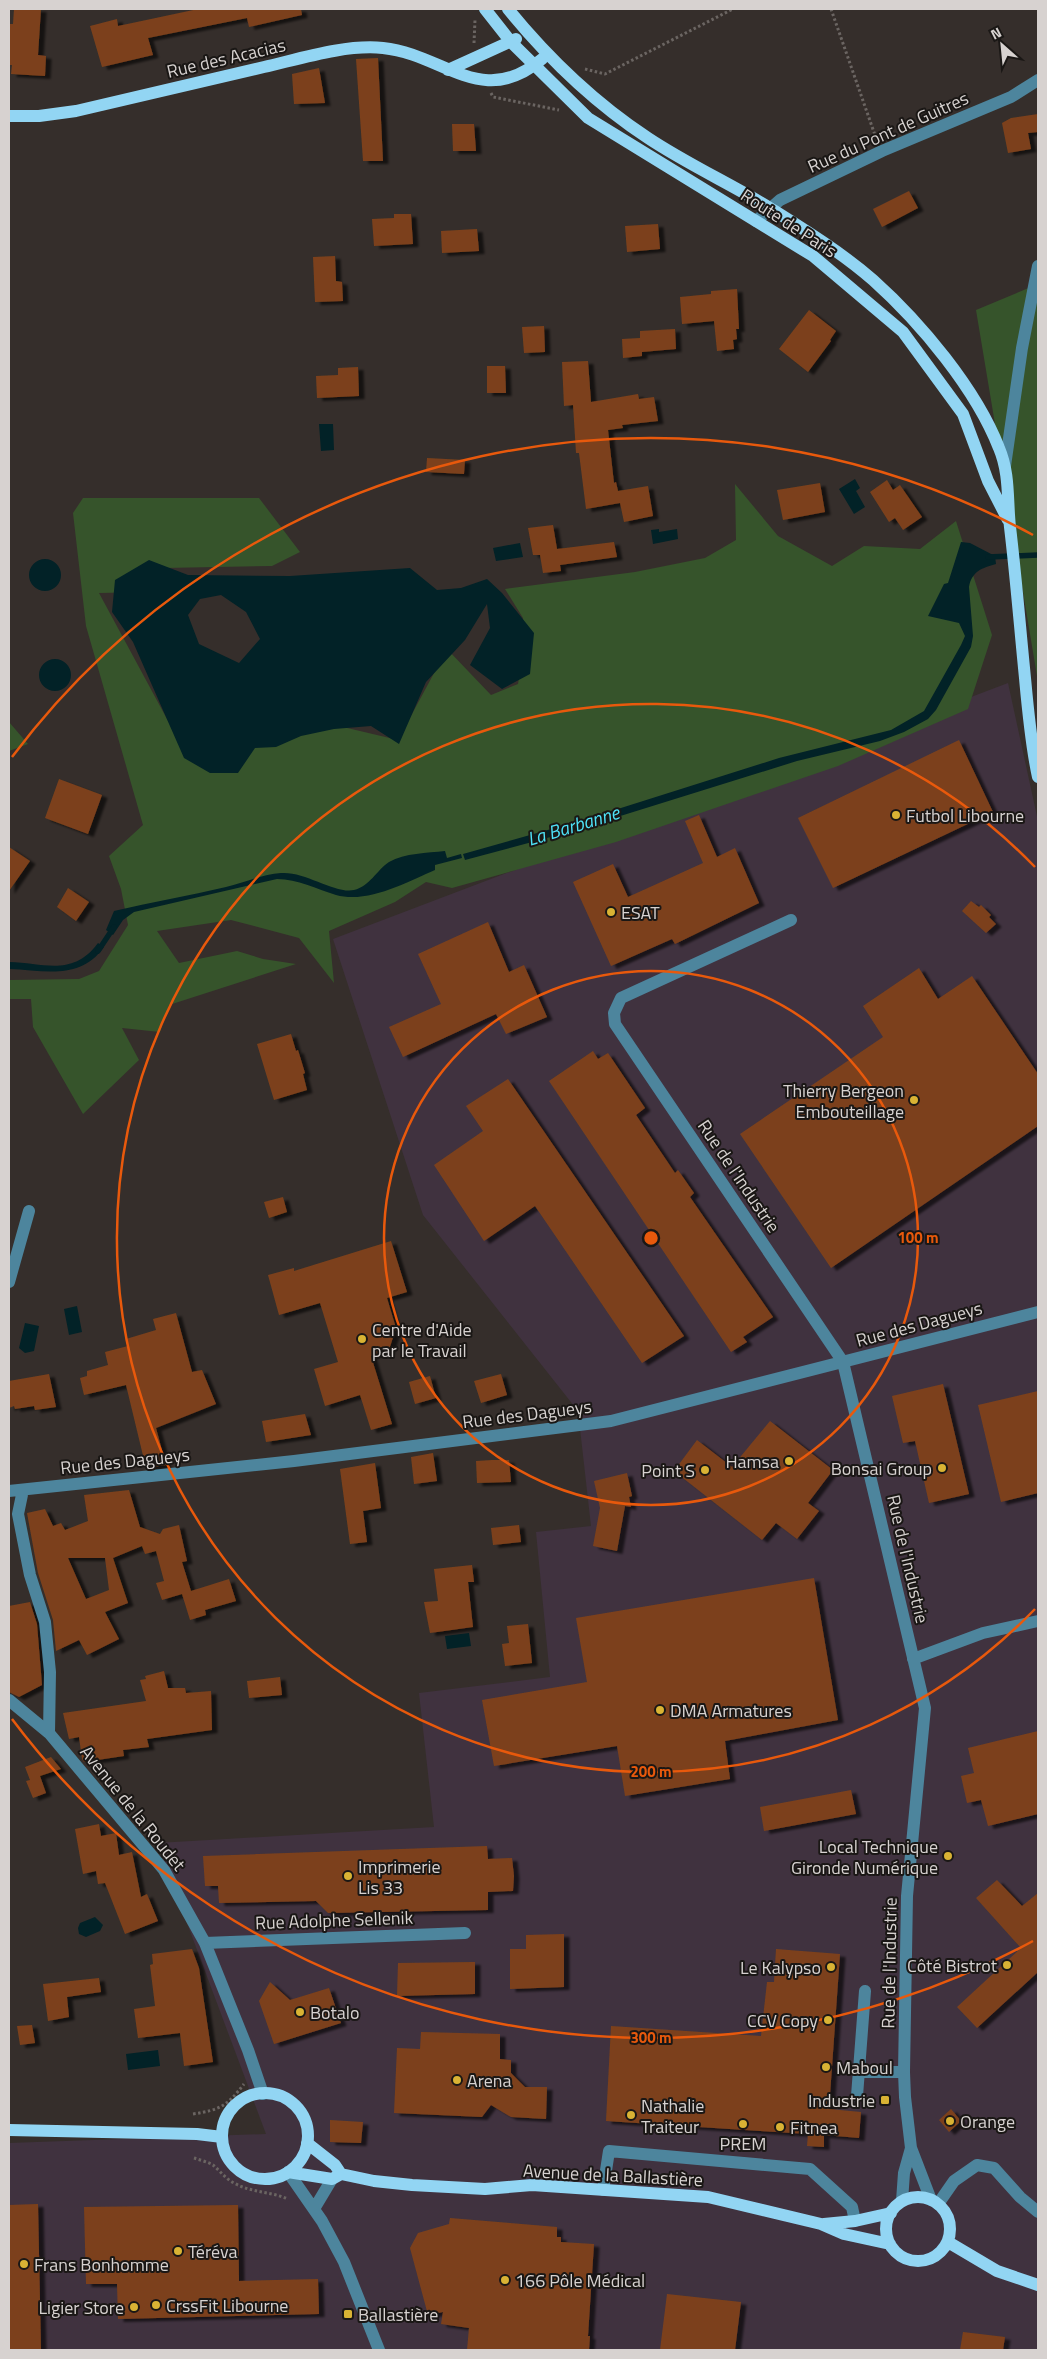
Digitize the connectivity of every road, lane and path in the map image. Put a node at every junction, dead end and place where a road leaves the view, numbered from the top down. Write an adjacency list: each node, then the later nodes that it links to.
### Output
1 (485, 9): 6 (main road, Route de Paris)
2 (508, 9): 5 (main road, Route de Paris)
3 (733, 9): 8 (path)
4 (831, 9): 15 (path)
5 (526, 32): 6 (main road); 7 (main road, Route de Paris)
6 (511, 42): 9 (main road, Route de Paris); 10 (main road)
7 (548, 54): 9 (main road, Rue des Acacias); 16 (main road, Route de Paris)
8 (579, 63)
9 (536, 64): 11 (main road, Rue des Acacias); 17 (main road, Route de Paris)
10 (448, 70): 11 (main road, Rue des Acacias); 14 (main road, Rue des Acacias)
11 (482, 80): 13 (path)
12 (1038, 80): 15 (street, Rue du Pont de Guitres)
13 (562, 110)
14 (9, 116)
15 (882, 151): 16 (street, Rue du Pont de Guitres)
16 (770, 208): 17 (street, Rue du Pont de Guitres); 19 (main road, Route de Paris)
17 (756, 221): 20 (main road, Route de Paris)
18 (1038, 266): 19 (street)
19 (1004, 466): 20 (main road, Route de Paris)
20 (1010, 524): 21 (main road, Route de Paris)
21 (1038, 777)
22 (791, 920): 26 (street, Rue de l'Industrie)
23 (29, 1211): 24 (street)
24 (9, 1282)
25 (1038, 1312): 26 (street, Rue des Dagueys)
26 (843, 1362): 27 (street, Rue des Dagueys); 30 (street, Rue de l'Industrie)
27 (23, 1490): 28 (street, Rue des Dagueys); 32 (street)
28 (9, 1491)
29 (1038, 1621): 30 (street)
30 (913, 1659): 37 (street, Rue de l'Industrie)
31 (9, 1700): 32 (street, Avenue de la Roudet)
32 (49, 1733): 34 (street, Avenue de la Roudet)
33 (465, 1933): 34 (street, Rue Adolphe Sellenik)
34 (205, 1943): 39 (street, Avenue de la Roudet)
35 (865, 1991): 36 (street)
36 (859, 2072): 37 (street); 40 (street)
37 (904, 2072): 45 (street, Rue de l'Industrie)
38 (246, 2081): 41 (path)
39 (263, 2094): 43 (main road); 44 (main road)
40 (857, 2096)
41 (193, 2114)
42 (9, 2130): 43 (main road)
43 (222, 2137): 47 (main road)
44 (307, 2144): 47 (main road); 48 (main road)
45 (911, 2148): 51 (street, Rue de l'Industrie); 52 (street, Rue de l'Industrie)
46 (194, 2158): 50 (path)
47 (288, 2172): 48 (main road, Avenue de la Ballastière); 53 (street)
48 (336, 2176): 49 (main road, Avenue de la Ballastière); 53 (street)
49 (603, 2190): 56 (street); 57 (main road, Avenue de la Ballastière)
50 (291, 2200)
51 (902, 2201): 52 (main road); 55 (main road)
52 (934, 2202): 54 (street); 58 (main road)
53 (314, 2209): 61 (street)
54 (1038, 2212)
55 (890, 2213): 56 (main road, Avenue de la Ballastière); 59 (main road)
56 (855, 2221): 57 (main road, Avenue de la Ballastière)
57 (821, 2224): 59 (main road, Avenue de la Ballastière)
58 (948, 2242): 59 (main road); 60 (main road)
59 (890, 2244)
60 (1038, 2285)
61 (379, 2350)

